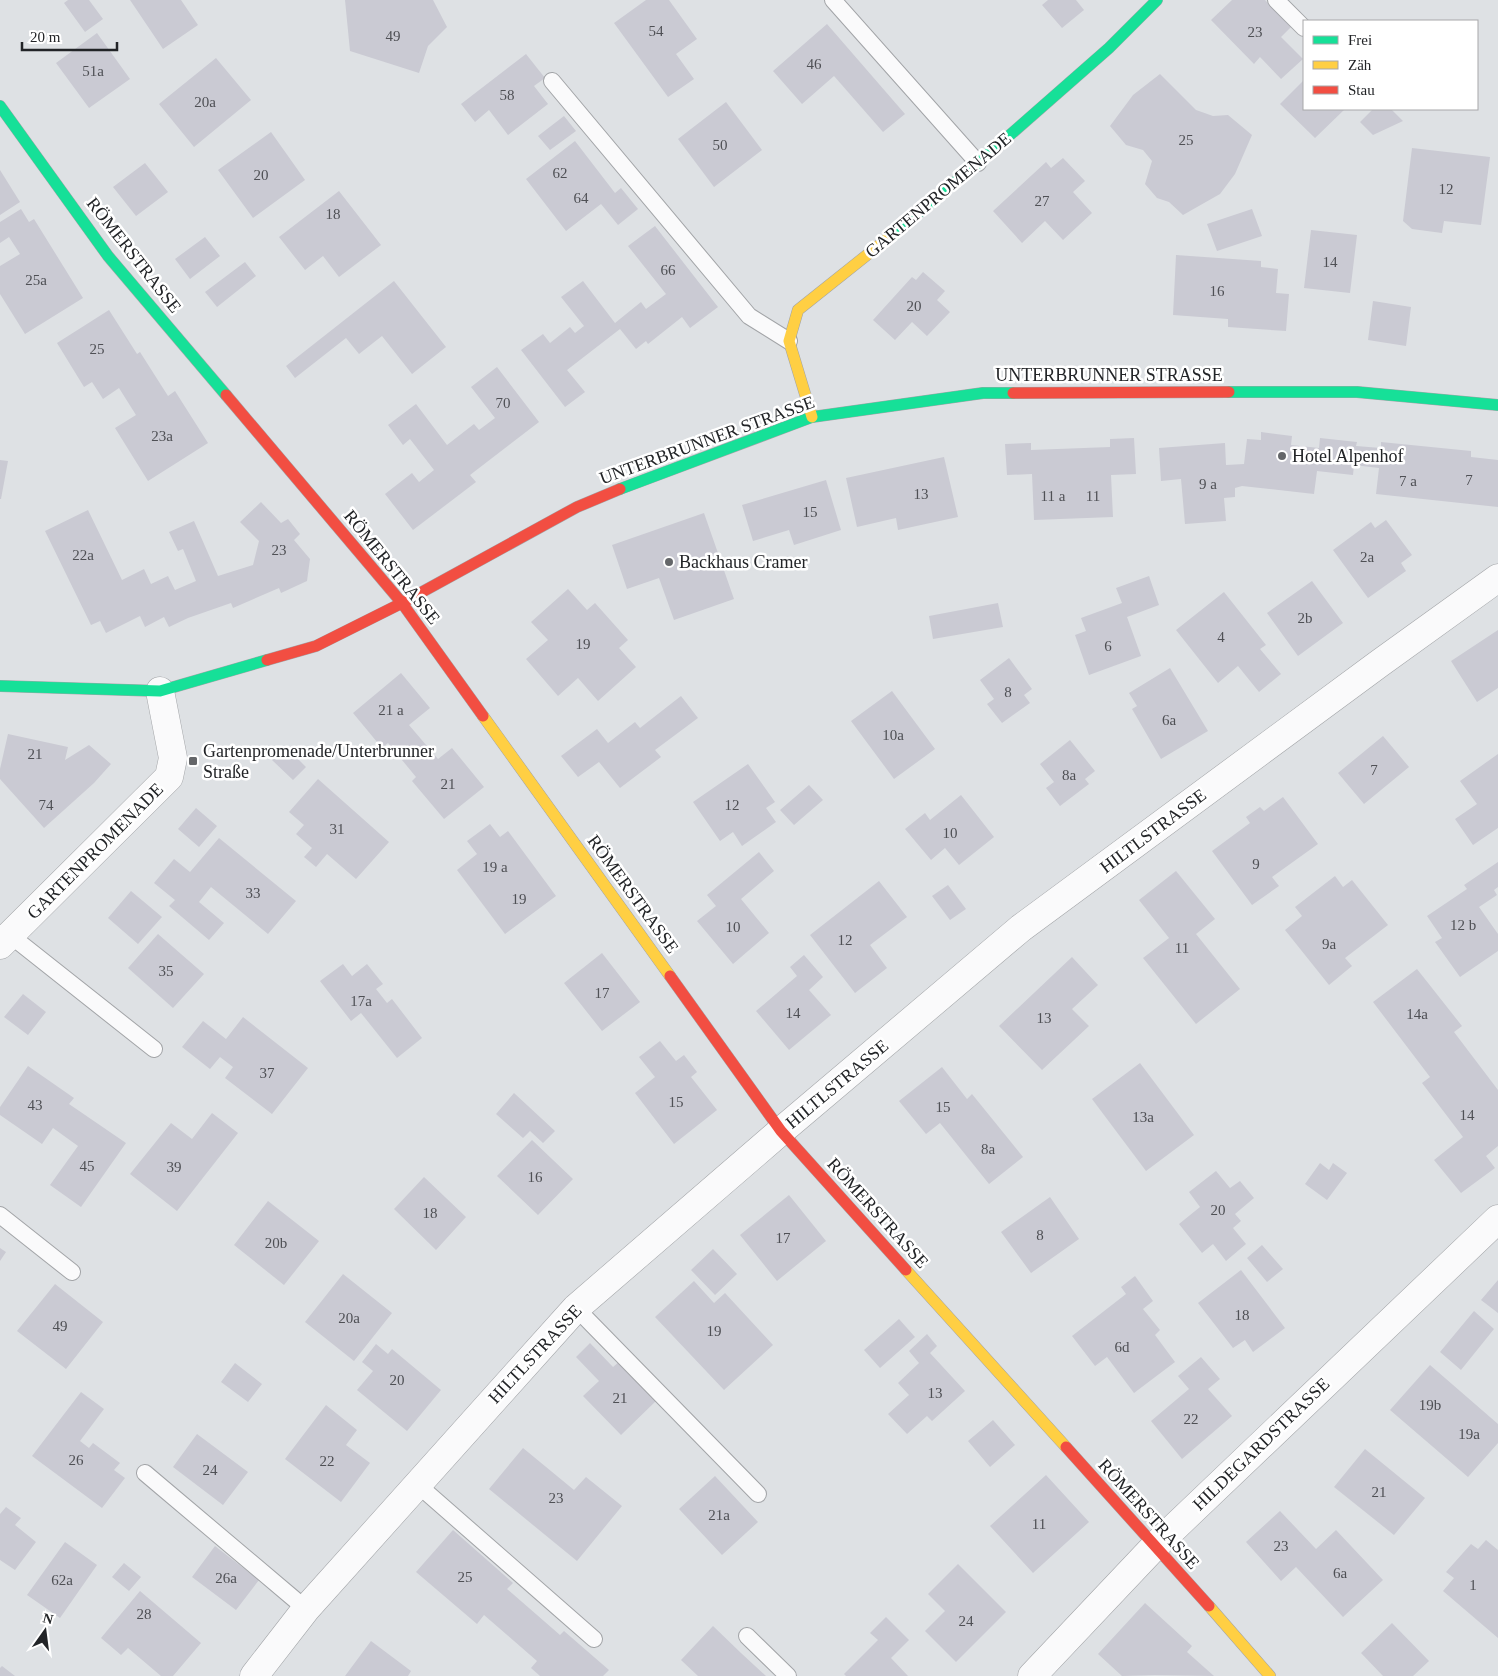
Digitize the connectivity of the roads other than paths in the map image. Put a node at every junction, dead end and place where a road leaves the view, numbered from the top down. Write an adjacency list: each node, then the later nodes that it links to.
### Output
1 (833, 0): 7 (lane)
2 (1157, 0): 7 (street, GARTENPROMENADE)
3 (1276, 0): 4 (lane)
4 (1303, 27)
5 (552, 81): 8 (lane)
6 (0, 106): 12 (street, RÖMERSTRASSE)
7 (978, 163): 8 (street, GARTENPROMENADE)
8 (789, 341): 10 (street)
9 (1498, 405): 10 (street, UNTERBRUNNER STRASSE)
10 (812, 417): 12 (street, UNTERBRUNNER STRASSE)
11 (1498, 578): 17 (street, HILTLSTRASSE)
12 (402, 603): 14 (street, UNTERBRUNNER STRASSE); 17 (street, RÖMERSTRASSE)
13 (0, 686): 14 (street, UNTERBRUNNER STRASSE)
14 (160, 691): 15 (street, GARTENPROMENADE)
15 (5, 940): 16 (lane)
16 (154, 1049)
17 (781, 1131): 21 (street, HILTLSTRASSE); 25 (street, RÖMERSTRASSE)
18 (0, 1215): 20 (lane)
19 (1498, 1219): 25 (street, HILDEGARDSTRASSE)
20 (72, 1272)
21 (576, 1308): 23 (street, HILTLSTRASSE); 24 (lane)
22 (145, 1473): 26 (lane)
23 (417, 1484): 26 (street, HILTLSTRASSE); 28 (lane)
24 (758, 1494)
25 (1154, 1546): 31 (street, HILDEGARDSTRASSE); 32 (street, RÖMERSTRASSE)
26 (306, 1609): 29 (street, HILTLSTRASSE)
27 (747, 1636): 30 (lane)
28 (594, 1639)
29 (254, 1676)
30 (788, 1676)
31 (1032, 1676)
32 (1270, 1676)

